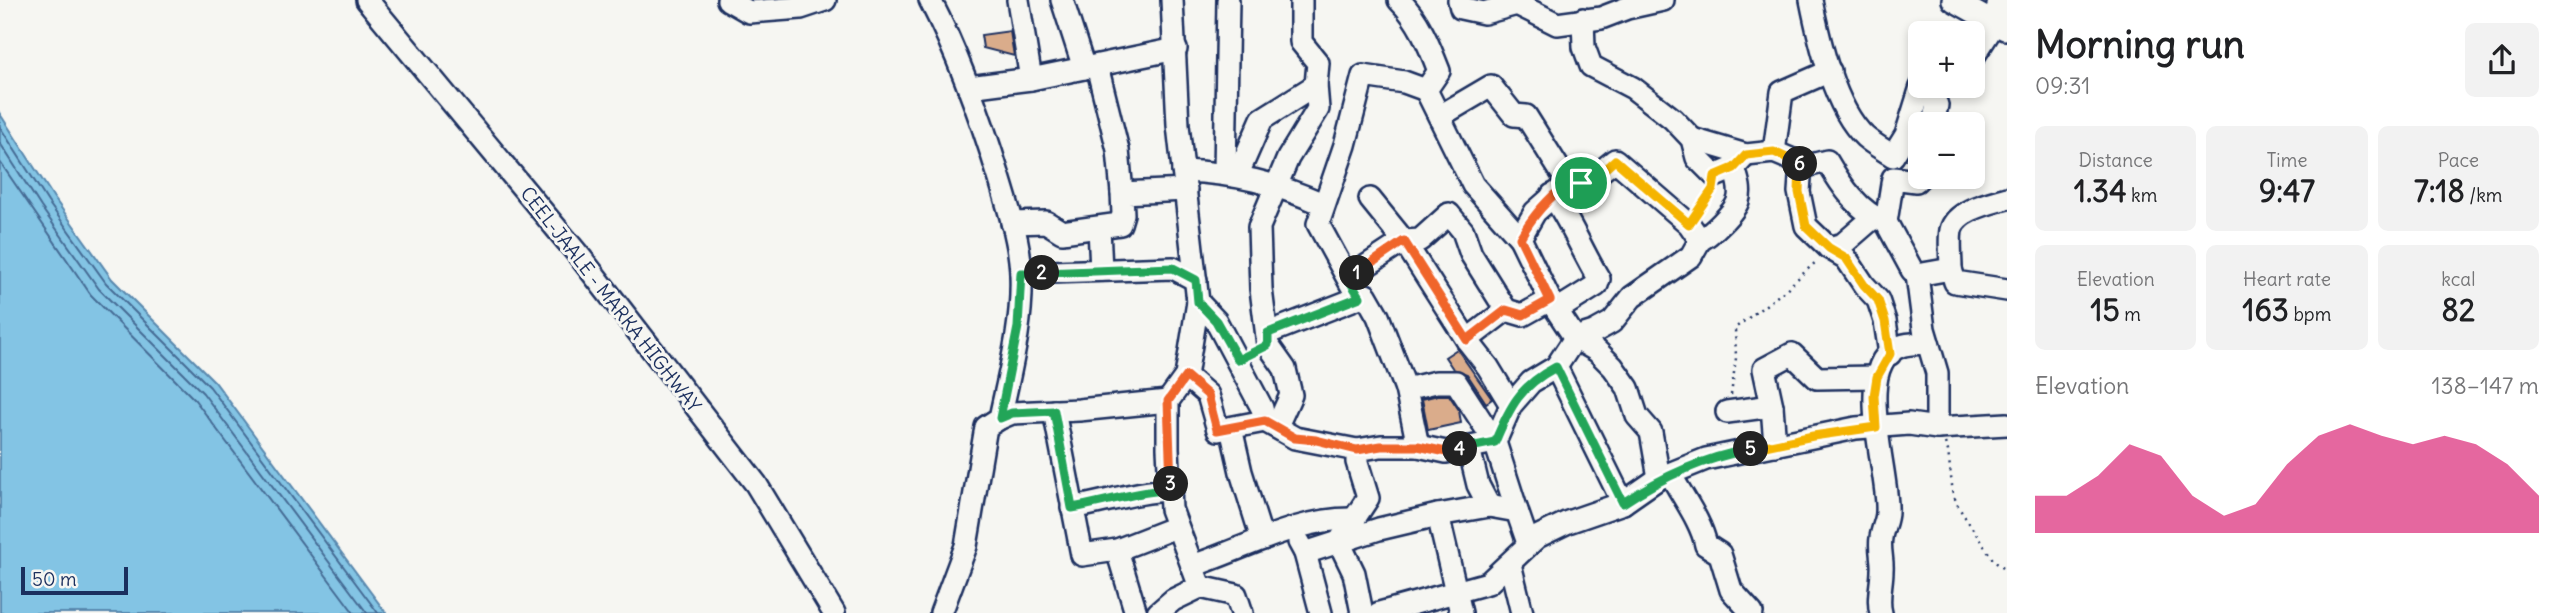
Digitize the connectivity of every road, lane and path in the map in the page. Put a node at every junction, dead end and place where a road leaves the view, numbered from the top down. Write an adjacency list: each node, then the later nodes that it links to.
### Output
1 (367, 0): 105 (street, CEEL-JAALE - MARKA HIGHWAY)
2 (728, 0): 3 (street)
3 (825, 0)
4 (932, 0): 24 (street)
5 (1018, 0): 22 (street)
6 (1062, 0): 20 (street)
7 (1172, 0): 19 (street)
8 (1228, 0): 32 (street)
9 (1301, 0): 23 (street)
10 (1399, 0): 25 (street)
11 (1459, 0): 16 (street)
12 (1663, 0): 16 (street)
13 (1811, 0): 21 (street)
14 (1999, 0): 17 (street)
15 (1958, 1): 17 (street)
16 (1583, 19): 28 (street)
17 (2004, 29): 18 (street)
18 (1985, 47)
19 (1176, 49): 20 (street); 34 (street)
20 (1090, 67): 22 (street); 37 (street)
21 (1830, 71): 26 (street); 29 (street)
22 (1031, 79): 24 (street)
23 (1316, 85): 32 (street); 35 (street)
24 (969, 87): 42 (street)
25 (1426, 90): 27 (street); 40 (street)
26 (1918, 98)
27 (1440, 116): 36 (street); 45 (street)
28 (1692, 139): 31 (street); 31 (street)
29 (1774, 152): 30 (street); 31 (street)
30 (1801, 164): 41 (street); 47 (street)
31 (1732, 166): 44 (path); 44 (street)
32 (1231, 174): 34 (street); 35 (street)
33 (1908, 180): 41 (street)
34 (1184, 181): 37 (street); 53 (street)
35 (1277, 184): 40 (street); 60 (street)
36 (1560, 189): 44 (street); 45 (street); 57 (street)
37 (1122, 193): 43 (street)
38 (2007, 198): 48 (street)
39 (1370, 199): 46 (street)
40 (1323, 204): 52 (street)
41 (1880, 220): 47 (street); 51 (street)
42 (1012, 223): 43 (street); 50 (street)
43 (1099, 228): 49 (street)
44 (1694, 232): 59 (street)
45 (1520, 238): 57 (street)
46 (1404, 241): 52 (street); 58 (street); 61 (street)
47 (1829, 248): 63 (street); 73 (path)
48 (1951, 269): 51 (street); 54 (street)
49 (1101, 271): 50 (street); 53 (street)
50 (1021, 273): 74 (street)
51 (1917, 275): 62 (street)
52 (1348, 278): 55 (street)
53 (1196, 280): 56 (street)
54 (2007, 290)
55 (1360, 297): 60 (street); 68 (street)
56 (1198, 302): 64 (street); 66 (street)
57 (1554, 305): 58 (street); 59 (street)
58 (1506, 310): 61 (street)
59 (1575, 338): 65 (street); 85 (street)
60 (1268, 339): 64 (street); 75 (street)
61 (1467, 340): 70 (street)
62 (1928, 343): 63 (street); 79 (street)
63 (1890, 354): 67 (street)
64 (1238, 360): 75 (street)
65 (1556, 367): 70 (street); 87 (street)
66 (1186, 376): 69 (street); 78 (street)
67 (1877, 377): 71 (street); 77 (street)
68 (1406, 390): 80 (street); 82 (street)
69 (1168, 401): 72 (street); 86 (street)
70 (1511, 405): 80 (street)
71 (1772, 406): 73 (street); 81 (street)
72 (1054, 411): 74 (street); 89 (street)
73 (1727, 412)
74 (1000, 418): 106 (street)
75 (1271, 424): 78 (street); 84 (street)
76 (2007, 424): 79 (street)
77 (1876, 427): 79 (street); 81 (street); 115 (street)
78 (1231, 428): 95 (street)
79 (1937, 428): 102 (path)
80 (1495, 442): 83 (street); 90 (street)
81 (1775, 445): 85 (street)
82 (1418, 446): 83 (street); 84 (street)
83 (1469, 448): 88 (street)
84 (1357, 450): 92 (street)
85 (1665, 477): 87 (street); 114 (street)
86 (1172, 489): 89 (street); 93 (street)
87 (1623, 503): 97 (street)
88 (1489, 506): 90 (street); 91 (street)
89 (1072, 508): 98 (street)
90 (1517, 511): 97 (street)
91 (1438, 515): 96 (street); 104 (street)
92 (1354, 519): 94 (street); 96 (street)
93 (1176, 527): 98 (street); 101 (street)
94 (1292, 530): 95 (street); 99 (street)
95 (1262, 539): 101 (street)
96 (1339, 542): 99 (street); 111 (street)
97 (1528, 543): 100 (street)
98 (1117, 550): 107 (street)
99 (1305, 553): 110 (street)
100 (1510, 564): 104 (street); 113 (street)
101 (1192, 566): 103 (street)
102 (2007, 571)
103 (1200, 587): 108 (street); 109 (street)
104 (1458, 603): 112 (street)
105 (834, 613)
106 (941, 613)
107 (1136, 613)
108 (1158, 613)
109 (1242, 613)
110 (1321, 613)
111 (1362, 613)
112 (1379, 613)
113 (1522, 613)
114 (1752, 613)
115 (1881, 613)

